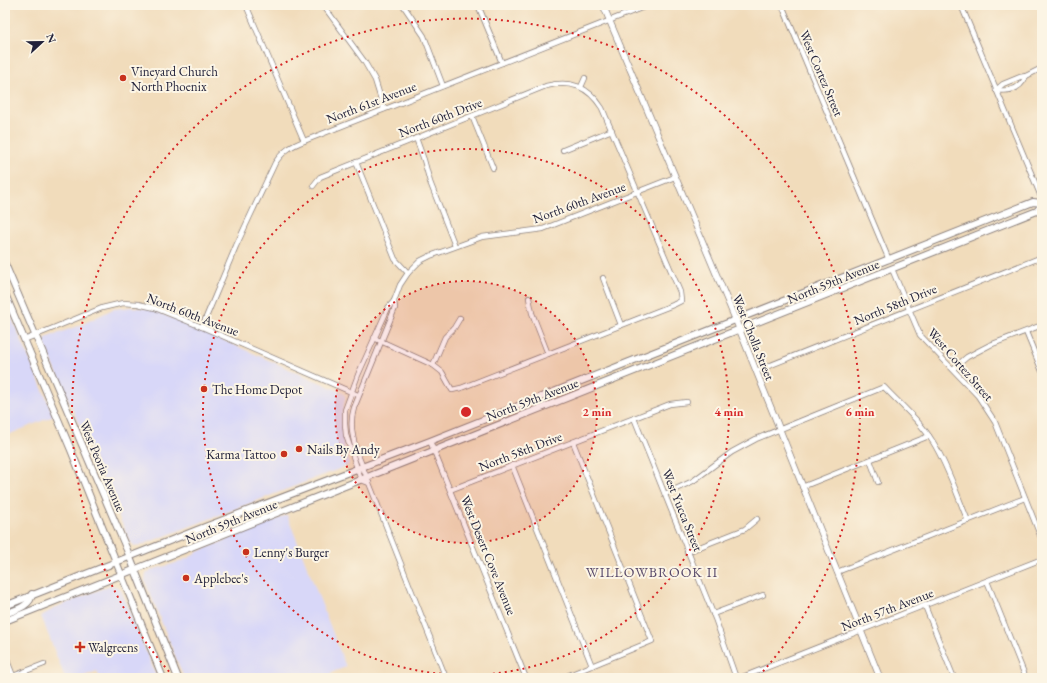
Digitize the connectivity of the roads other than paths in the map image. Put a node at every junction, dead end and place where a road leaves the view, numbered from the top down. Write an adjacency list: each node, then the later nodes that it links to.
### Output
1 (246, 5): 21 (street)
2 (323, 5): 17 (street)
3 (403, 5): 14 (street)
4 (478, 5): 10 (street)
5 (603, 5): 9 (street, West Cholla Street)
6 (649, 5): 9 (street, North 61st Avenue)
7 (782, 5): 32 (street, West Cortez Street)
8 (961, 5): 16 (street)
9 (610, 21): 10 (street, North 61st Avenue); 25 (street, West Cholla Street)
10 (502, 63): 14 (street, North 61st Avenue)
11 (1042, 68): 12 (street)
12 (1026, 76): 16 (street); 16 (street)
13 (585, 78): 15 (street)
14 (443, 86): 17 (street, North 61st Avenue)
15 (581, 87): 18 (street, North 60th Drive); 19 (street)
16 (996, 90): 28 (street)
17 (384, 109): 21 (street, North 61st Avenue)
18 (472, 116): 20 (street, North 60th Drive); 24 (street)
19 (612, 130): 22 (street); 27 (street)
20 (416, 138): 23 (street, North 60th Drive); 30 (street)
21 (304, 141): 45 (street, North 61st Avenue)
22 (563, 150)
23 (356, 162): 26 (street, North 60th Drive); 35 (street)
24 (493, 168)
25 (675, 177): 27 (street, North 60th Avenue); 42 (street, West Cholla Street)
26 (313, 186)
27 (638, 192): 30 (street, North 60th Avenue); 43 (street)
28 (1042, 199)
29 (1042, 204): 32 (main road, North 59th Avenue); 34 (main road, North 59th Avenue)
30 (455, 246): 35 (street, North 60th Avenue)
31 (1042, 257): 40 (street, North 58th Drive)
32 (889, 260): 42 (main road, North 59th Avenue)
33 (5, 264): 48 (main road, West Peoria Avenue)
34 (892, 269): 40 (street, West Cortez Street); 46 (main road, North 59th Avenue)
35 (408, 273): 39 (street, North 60th Avenue)
36 (603, 278): 43 (street)
37 (5, 294): 50 (main road, West Peoria Avenue)
38 (529, 298): 52 (street)
39 (394, 300): 49 (street, North 60th Avenue); 51 (street, North 60th Avenue)
40 (909, 310): 54 (street, West Cortez Street); 55 (street, North 58th Drive)
41 (460, 318): 53 (street)
42 (736, 321): 46 (street, West Cholla Street); 63 (main road, North 59th Avenue)
43 (621, 325): 52 (street)
44 (1042, 325): 47 (street)
45 (202, 327): 48 (street, North 60th Avenue); 57 (street, North 60th Avenue)
46 (740, 330): 55 (street, West Cholla Street); 66 (main road, North 59th Avenue)
47 (1026, 332): 54 (street); 56 (street)
48 (35, 337): 50 (street, North 60th Avenue); 65 (main road, West Peoria Avenue)
49 (374, 338): 51 (street); 57 (street, North 60th Avenue)
50 (24, 340): 68 (main road, West Peoria Avenue)
51 (380, 342): 53 (street); 58 (street, North 60th Avenue)
52 (548, 354): 53 (street)
53 (433, 365)
54 (953, 369): 77 (street, West Cortez Street)
55 (756, 371): 61 (street, West Cholla Street)
56 (1042, 371)
57 (351, 392): 58 (street, North 60th Avenue); 71 (street)
58 (358, 395): 71 (street)
59 (687, 402): 60 (street, North 58th Drive)
60 (634, 418): 64 (street, North 58th Drive); 76 (street, West Yucca Street)
61 (779, 429): 62 (street); 74 (street, West Cholla Street); 76 (street)
62 (928, 436): 69 (street); 79 (street)
63 (430, 441): 66 (street, West Desert Cove Avenue); 71 (main road, North 59th Avenue)
64 (573, 442): 70 (street, North 58th Drive); 100 (street)
65 (82, 445): 67 (main road, West Peoria Avenue); 68 (main road)
66 (434, 450): 72 (main road, North 59th Avenue); 75 (street, West Desert Cove Avenue)
67 (85, 452): 68 (main road); 82 (main road, West Peoria Avenue)
68 (72, 454): 84 (main road, West Peoria Avenue)
69 (870, 460): 73 (street); 74 (street)
70 (512, 465): 75 (street, North 58th Drive); 100 (street)
71 (360, 468): 72 (street); 82 (main road, North 59th Avenue)
72 (366, 480): 85 (main road, North 59th Avenue); 104 (street)
73 (878, 482)
74 (802, 487): 86 (street, West Cholla Street)
75 (450, 490): 105 (street, West Desert Cove Avenue)
76 (665, 494): 81 (street, West Yucca Street)
77 (1025, 498): 79 (street); 80 (street, West Cortez Street)
78 (757, 519): 81 (street)
79 (968, 521): 86 (street)
80 (1042, 540)
81 (687, 552): 94 (street, West Yucca Street)
82 (129, 556): 84 (main road, North 59th Avenue); 85 (main road, West Peoria Avenue)
83 (1042, 560): 88 (street, North 57th Avenue)
84 (115, 562): 87 (main road, West Peoria Avenue); 89 (main road, North 59th Avenue)
85 (135, 571): 87 (main road, North 59th Avenue); 103 (main road, West Peoria Avenue)
86 (837, 572): 96 (street, West Cholla Street)
87 (121, 576): 95 (main road, North 59th Avenue); 102 (main road, West Peoria Avenue)
88 (987, 581): 92 (street, North 57th Avenue); 111 (street)
89 (32, 594): 91 (main road, North 59th Avenue); 93 (main road)
90 (763, 595): 94 (street)
91 (5, 606)
92 (925, 606): 96 (street, North 57th Avenue); 110 (street)
93 (5, 614)
94 (713, 614): 107 (street, West Yucca Street)
95 (5, 622)
96 (861, 631): 108 (street, North 57th Avenue); 109 (street, West Cholla Street)
97 (5, 650): 98 (street)
98 (6, 662): 101 (street)
99 (44, 664): 101 (street)
100 (592, 666): 106 (street)
101 (14, 677)
102 (163, 678)
103 (178, 678)
104 (446, 678)
105 (526, 678)
106 (562, 678)
107 (736, 678)
108 (740, 678)
109 (880, 678)
110 (954, 678)
111 (1026, 678)

